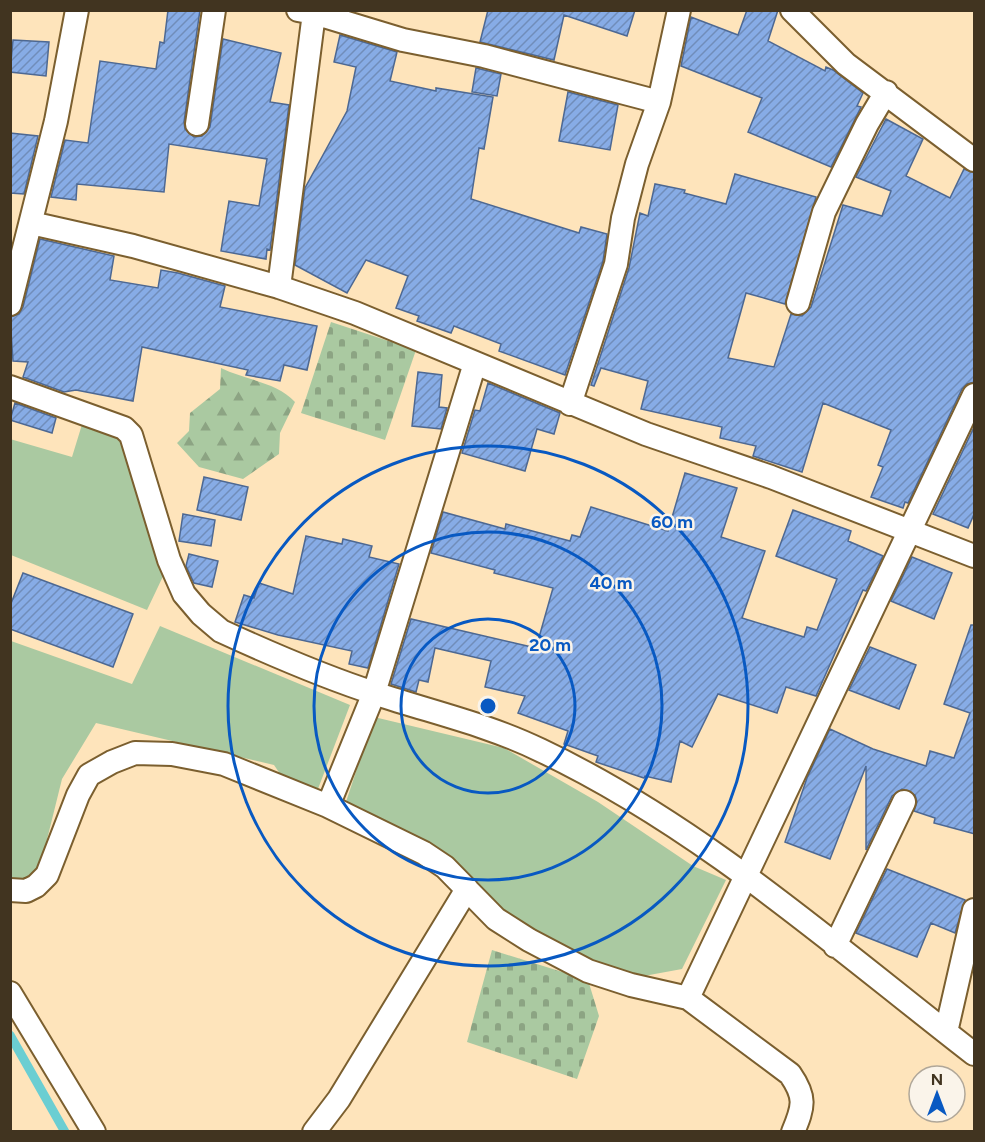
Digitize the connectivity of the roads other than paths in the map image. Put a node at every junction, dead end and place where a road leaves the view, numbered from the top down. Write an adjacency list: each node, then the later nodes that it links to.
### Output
1 (77, 10): 10 (street)
2 (214, 10): 8 (street)
3 (679, 10): 7 (street)
4 (792, 10): 6 (street)
5 (309, 11): 7 (street); 11 (street)
6 (886, 92): 9 (street); 12 (street)
7 (659, 102): 17 (street)
8 (197, 124)
9 (975, 160)
10 (31, 223): 11 (street); 13 (street)
11 (279, 287): 14 (street)
12 (798, 303)
13 (10, 304)
14 (475, 363): 17 (street); 20 (street)
15 (10, 387): 20 (street)
16 (975, 395): 18 (street)
17 (570, 404): 18 (street)
18 (910, 533): 19 (street); 23 (street)
19 (975, 556)
20 (374, 693): 22 (street); 23 (street)
21 (904, 802): 27 (street)
22 (328, 806): 24 (street); 25 (street)
23 (745, 876): 27 (street); 29 (street)
24 (467, 889): 29 (street); 33 (street)
25 (10, 890)
26 (975, 910): 30 (street)
27 (835, 946): 30 (street)
28 (10, 993): 32 (street)
29 (688, 998): 34 (street)
30 (946, 1032): 31 (street)
31 (975, 1054)
32 (94, 1131)
33 (314, 1131)
34 (792, 1131)

